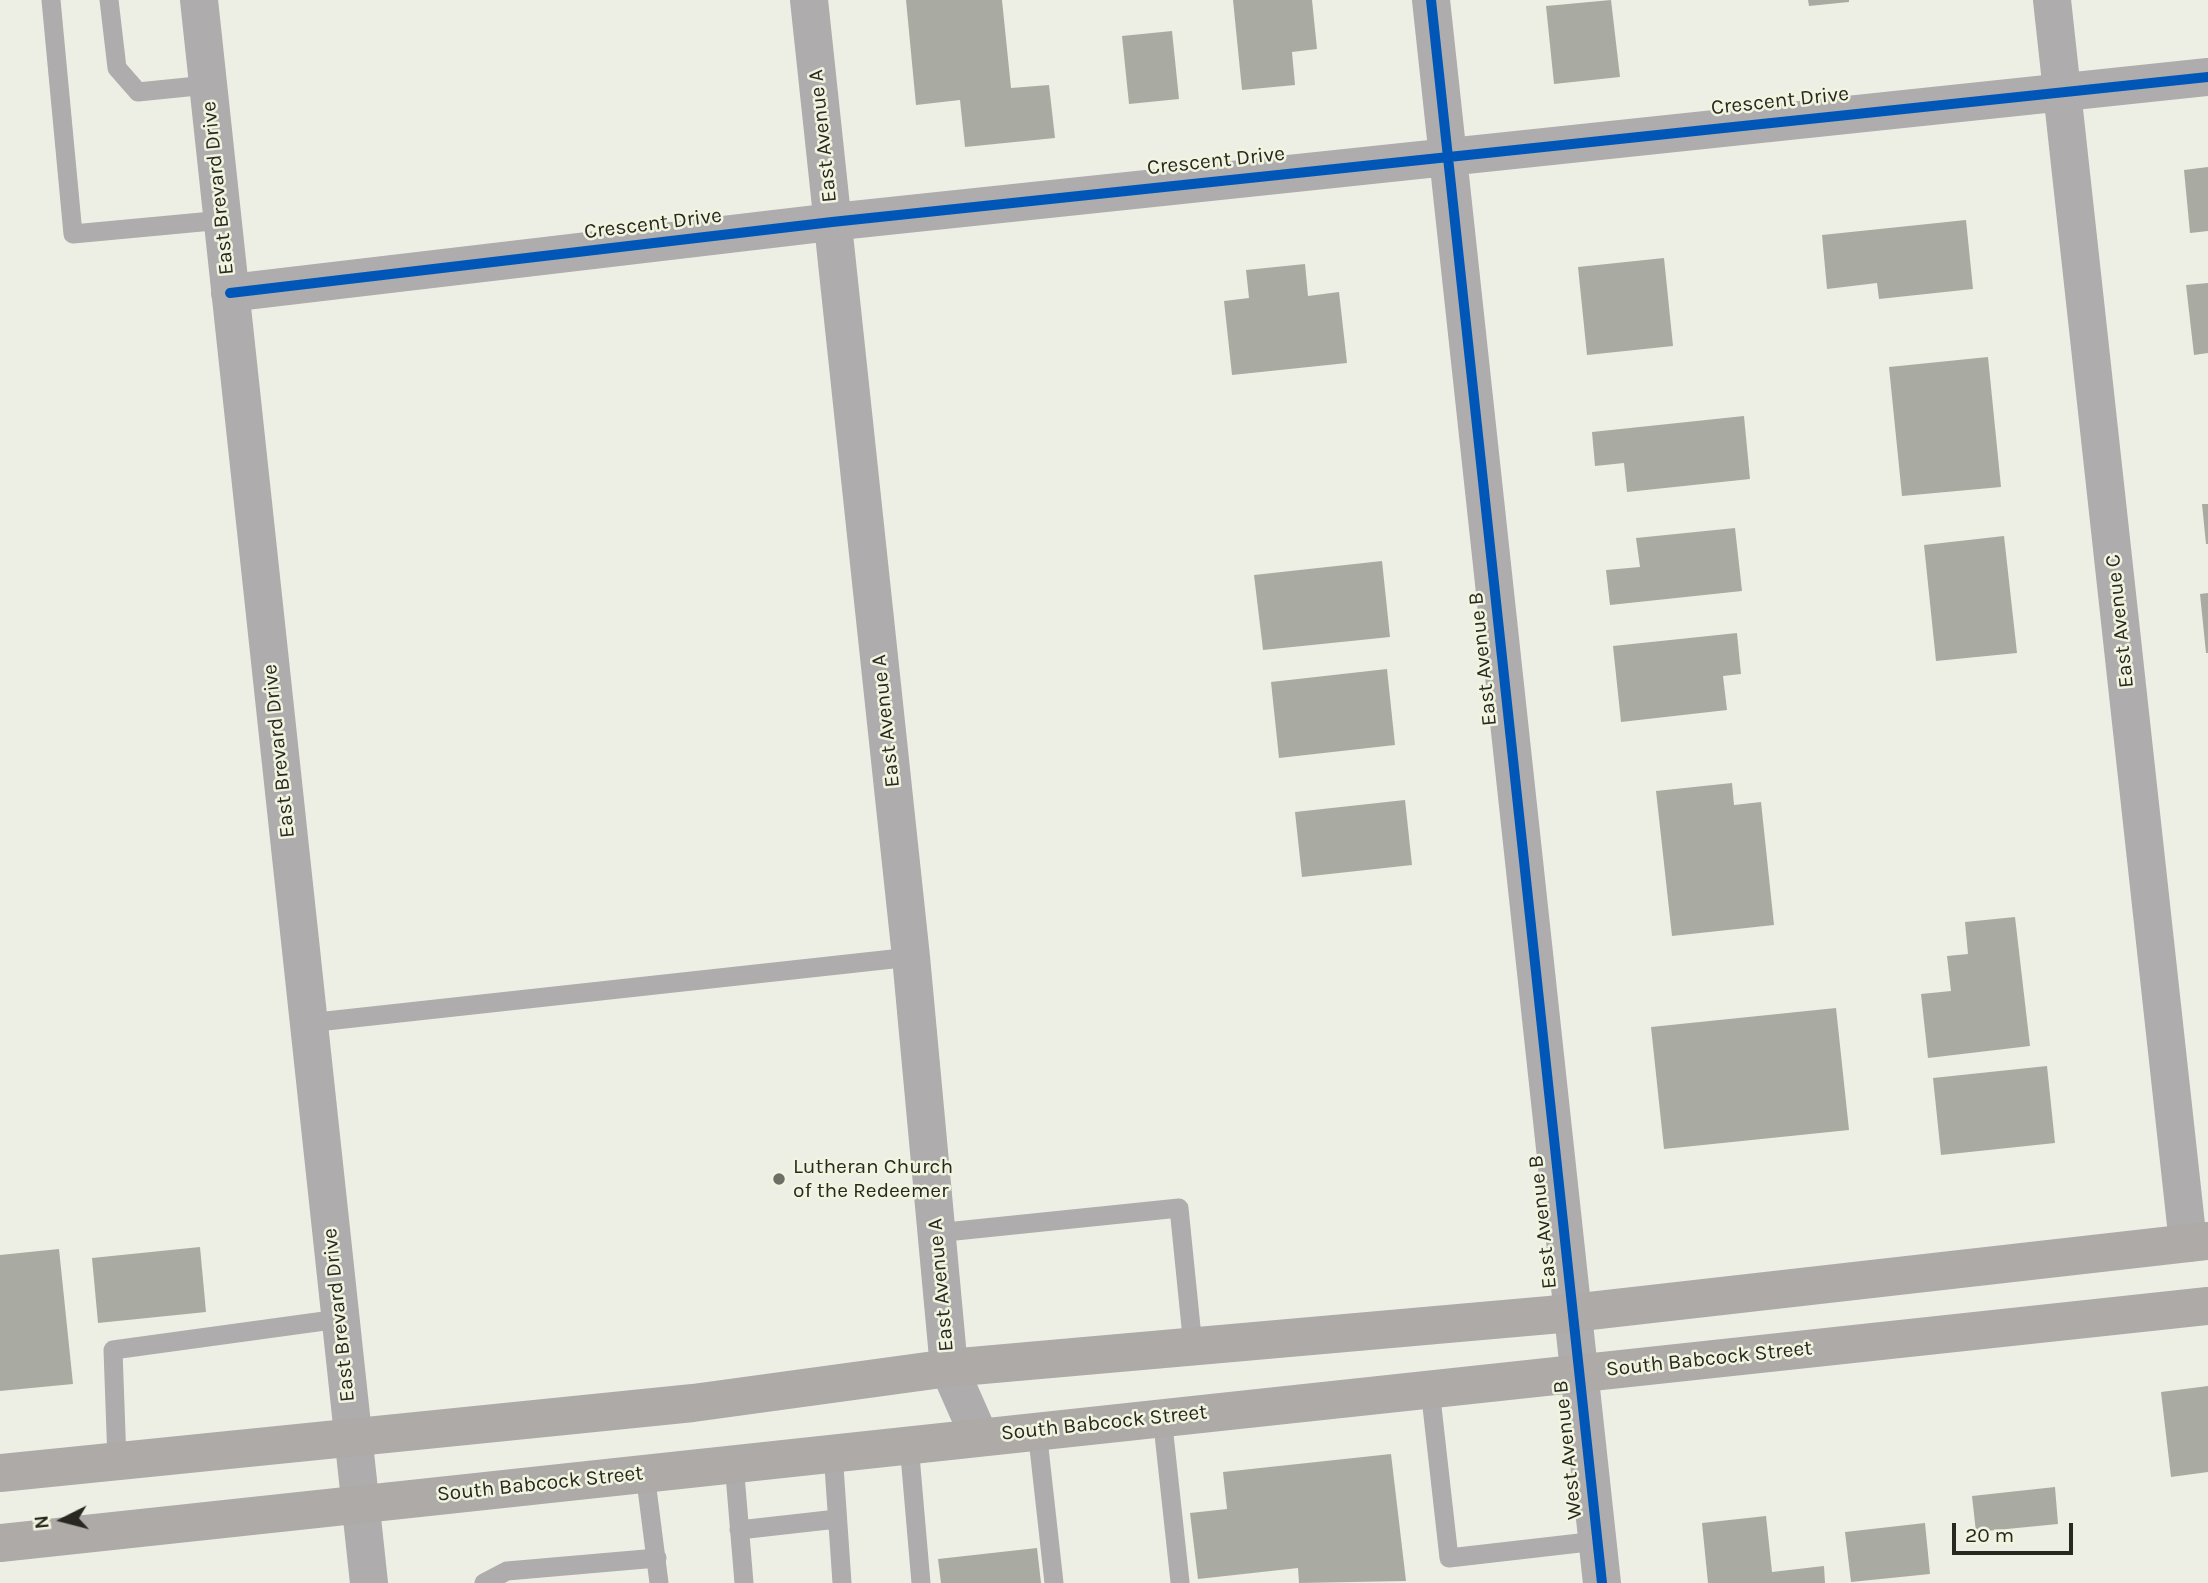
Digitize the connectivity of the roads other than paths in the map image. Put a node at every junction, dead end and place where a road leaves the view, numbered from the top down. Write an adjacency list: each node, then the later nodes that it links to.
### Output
1 (51, 0): 11 (lane)
2 (109, 0): 8 (lane)
3 (199, 0): 8 (street, East Brevard Drive)
4 (809, 0): 12 (street, East Avenue A)
5 (1431, 0): 10 (street, East Avenue B)
6 (2052, 0): 9 (street, East Avenue C)
7 (2208, 76): 9 (street, Crescent Drive)
8 (207, 85): 11 (street, East Brevard Drive)
9 (2061, 91): 10 (street, Crescent Drive); 17 (street, East Avenue C)
10 (1448, 155): 12 (street, Crescent Drive); 19 (street, East Avenue B)
11 (223, 219): 13 (street, East Brevard Drive)
12 (832, 222): 13 (street, Crescent Drive); 14 (street, East Avenue A)
13 (230, 293): 15 (street, East Brevard Drive)
14 (911, 957): 15 (lane); 16 (street, East Avenue A)
15 (308, 1023): 20 (street, East Brevard Drive)
16 (936, 1233): 21 (lane); 22 (street, East Avenue A)
17 (2198, 1242): 19 (main road)
18 (2208, 1306): 23 (main road, South Babcock Street)
19 (1572, 1313): 21 (main road); 23 (street, West Avenue B)
20 (339, 1319): 28 (street, East Brevard Drive); 31 (lane)
21 (1193, 1347): 22 (main road)
22 (949, 1368): 27 (street, East Avenue A); 28 (main road)
23 (1578, 1373): 24 (main road, South Babcock Street); 38 (street, West Avenue B)
24 (1430, 1389): 25 (main road, South Babcock Street); 38 (lane)
25 (1163, 1416): 26 (main road, South Babcock Street); 41 (lane)
26 (1037, 1430): 27 (main road, South Babcock Street); 48 (lane)
27 (979, 1436): 29 (main road, South Babcock Street)
28 (353, 1438): 31 (main road); 35 (street, East Brevard Drive)
29 (909, 1444): 30 (main road, South Babcock Street); 47 (lane)
30 (833, 1452): 32 (main road, South Babcock Street); 36 (lane)
31 (117, 1461): 34 (main road)
32 (734, 1463): 33 (main road, South Babcock Street); 37 (lane)
33 (645, 1473): 35 (main road, South Babcock Street); 40 (lane)
34 (0, 1474)
35 (360, 1502): 39 (main road, South Babcock Street); 42 (street, East Brevard Drive)
36 (837, 1519): 37 (lane); 46 (lane)
37 (739, 1530): 45 (lane)
38 (1597, 1541): 49 (street, West Avenue B)
39 (0, 1543)
40 (657, 1558): 43 (lane); 44 (lane)
41 (1180, 1581)
42 (369, 1583)
43 (484, 1583)
44 (659, 1583)
45 (744, 1583)
46 (842, 1583)
47 (921, 1583)
48 (1054, 1583)
49 (1602, 1583)

